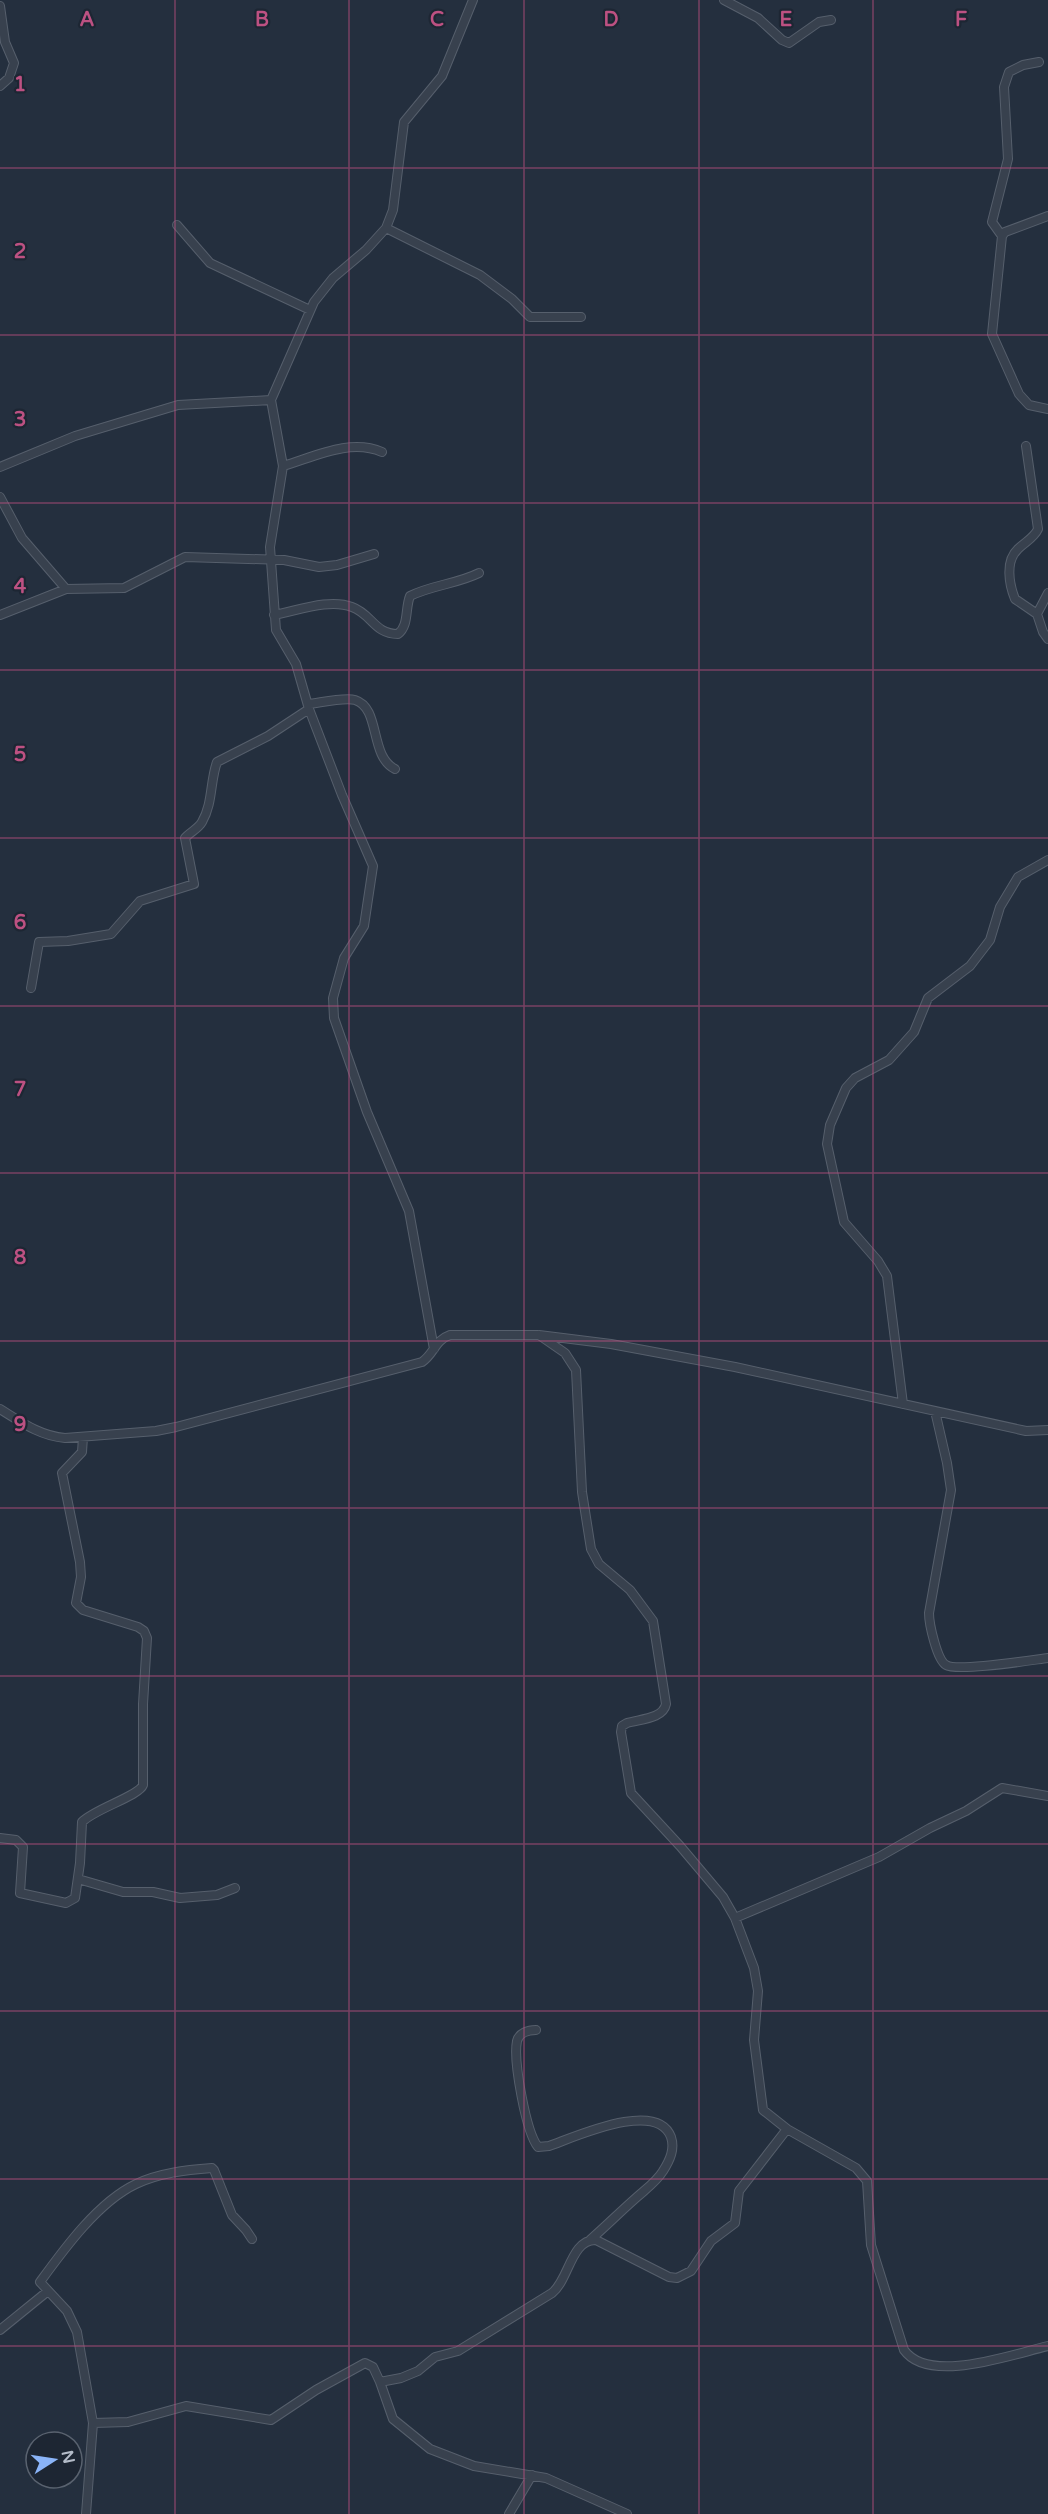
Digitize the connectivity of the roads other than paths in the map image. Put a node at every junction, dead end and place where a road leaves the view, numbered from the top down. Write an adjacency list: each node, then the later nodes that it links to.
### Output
1 (473, 0): 9 (street)
2 (724, 0): 4 (street)
3 (0, 6): 6 (street)
4 (831, 20)
5 (1039, 62): 10 (street)
6 (0, 86)
7 (1048, 216): 10 (street)
8 (177, 225): 11 (street)
9 (386, 228): 11 (street); 12 (street)
10 (1002, 236): 14 (street)
11 (310, 310): 13 (street)
12 (581, 317)
13 (271, 400): 17 (street); 18 (street)
14 (1048, 409)
15 (1026, 446): 25 (street)
16 (382, 452): 17 (street)
17 (283, 466): 21 (street)
18 (0, 467)
19 (0, 497): 23 (street)
20 (374, 554): 21 (street)
21 (270, 559): 23 (street); 27 (street)
22 (479, 573): 27 (street)
23 (66, 590): 26 (street)
24 (1048, 592): 25 (street)
25 (1037, 614): 28 (street)
26 (0, 615)
27 (274, 615): 29 (street)
28 (1048, 639)
29 (309, 707): 30 (street); 32 (street); 34 (street)
30 (395, 770)
31 (1048, 860): 35 (street)
32 (31, 988)
33 (538, 1335): 34 (street); 35 (street); 45 (street)
34 (434, 1348): 39 (street)
35 (903, 1404): 37 (street)
36 (0, 1410): 39 (street)
37 (934, 1411): 38 (street); 40 (street)
38 (1048, 1430)
39 (83, 1437): 43 (street)
40 (1048, 1658)
41 (1048, 1796): 45 (street)
42 (0, 1838): 43 (street)
43 (78, 1879): 44 (street)
44 (235, 1888)
45 (735, 1918): 47 (street)
46 (536, 2030): 49 (street)
47 (787, 2129): 49 (street); 52 (street)
48 (252, 2239): 50 (street)
49 (590, 2240): 53 (street)
50 (48, 2291): 51 (street); 54 (street)
51 (0, 2330)
52 (1048, 2346)
53 (380, 2382): 54 (street); 55 (street)
54 (93, 2423): 56 (street)
55 (532, 2475): 57 (street); 58 (street)
56 (86, 2514)
57 (509, 2514)
58 (627, 2514)

